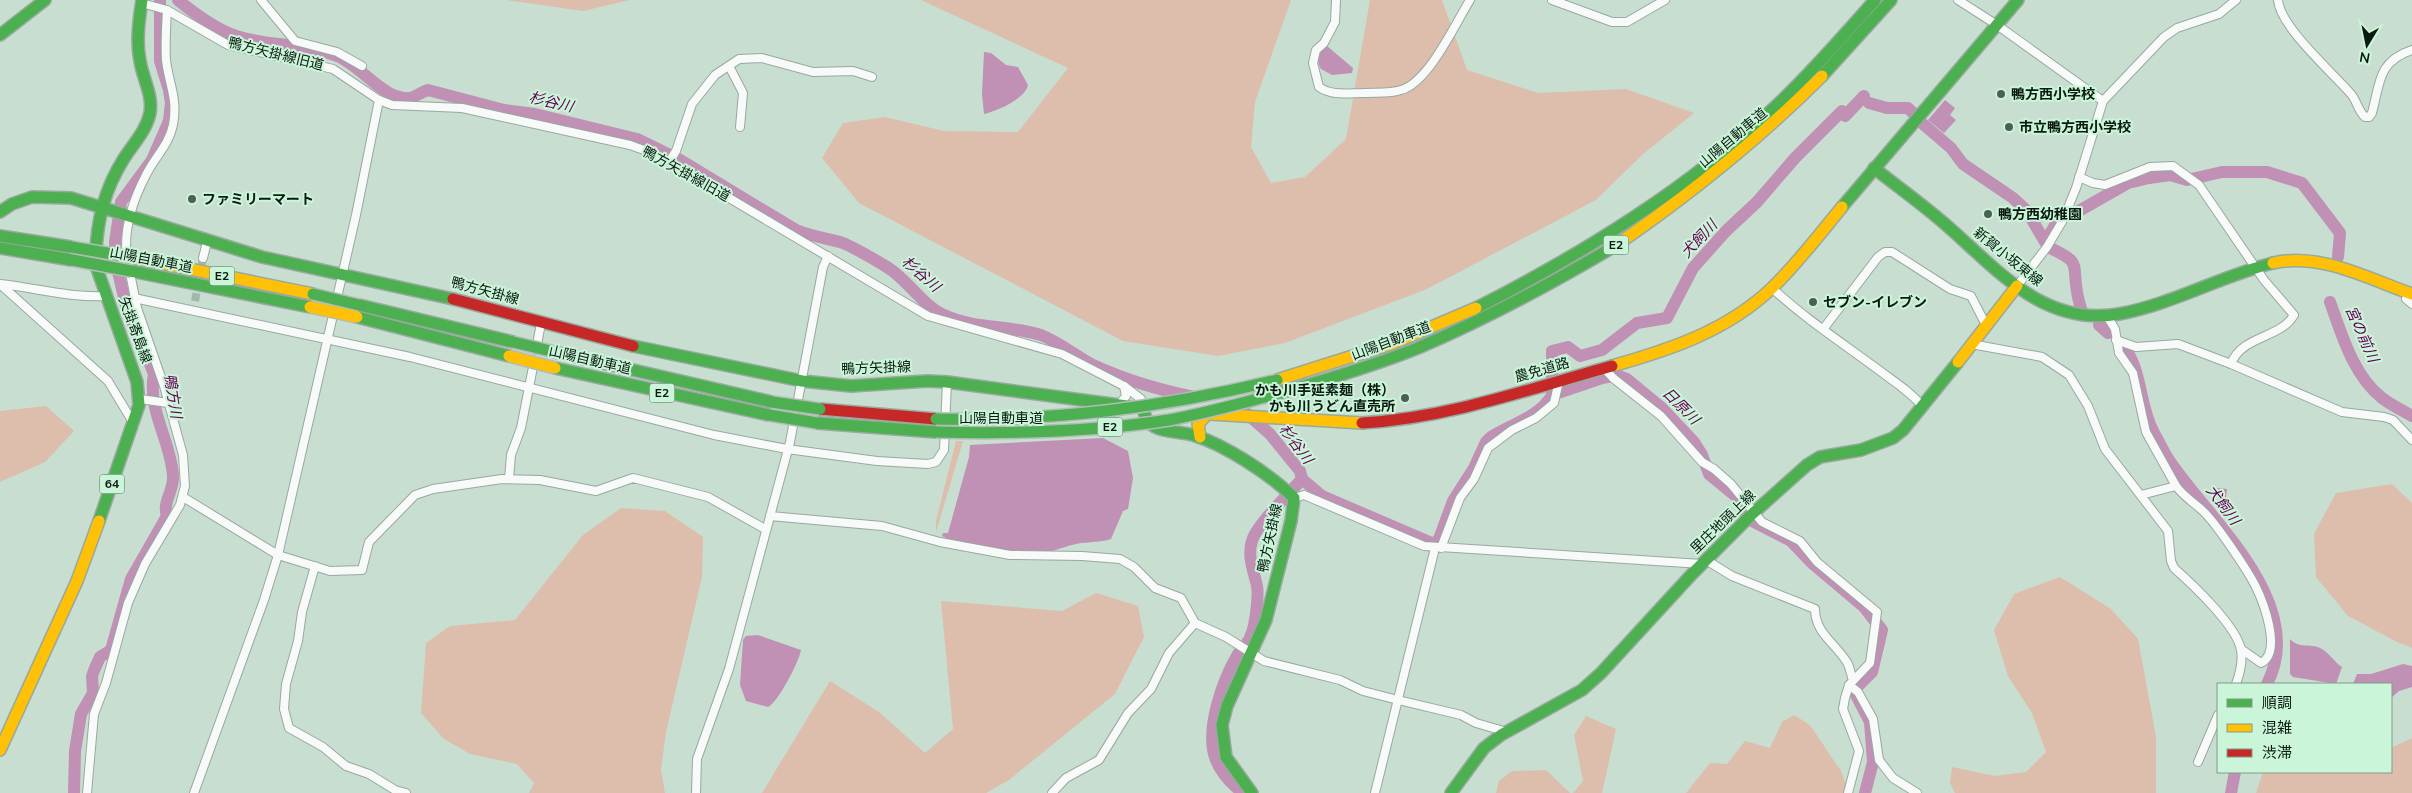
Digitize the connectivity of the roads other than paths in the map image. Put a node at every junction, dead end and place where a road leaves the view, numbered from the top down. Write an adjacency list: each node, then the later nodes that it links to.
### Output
1 (33, 0): 17 (main road)
2 (45, 0): 18 (main road)
3 (261, 0): 20 (street)
4 (1336, 0): 5 (street)
5 (1470, 0)
6 (1552, 0): 7 (street)
7 (1665, 0)
8 (1875, 0): 34 (main road, 山陽自動車道 / E2, bridge)
9 (1891, 0): 40 (main road, 山陽自動車道 / E2, bridge)
10 (1958, 0): 16 (street)
11 (2018, 0): 16 (main road)
12 (2236, 0): 24 (street)
13 (2278, 0): 19 (street)
14 (141, 2): 15 (street, 鴨方矢掛線旧道); 29 (main road, 矢掛寄島線 / 64)
15 (165, 10): 23 (street, 鴨方矢掛線旧道); 31 (street)
16 (1997, 24): 24 (street); 27 (main road)
17 (0, 26)
18 (0, 34)
19 (2412, 50)
20 (362, 66)
21 (729, 66): 22 (street); 25 (street); 26 (street)
22 (872, 77)
23 (379, 100): 26 (street, 鴨方矢掛線旧道); 42 (street)
24 (2102, 101): 28 (street)
25 (740, 127)
26 (670, 161): 38 (street, 鴨方矢掛線旧道)
27 (1874, 168): 44 (main road, 新賀小坂東線); 45 (main road, 農免道路)
28 (2079, 177): 41 (street); 44 (street)
29 (106, 209): 30 (main road); 31 (main road, 鴨方矢掛線); 47 (main road, 矢掛寄島線 / 64)
30 (0, 212)
31 (128, 216): 35 (main road, 鴨方矢掛線); 48 (street)
32 (0, 228): 34 (main road)
33 (0, 236): 34 (main road, 山陽自動車道 / E2)
34 (42, 242)
35 (207, 242): 39 (street); 42 (main road, 鴨方矢掛線)
36 (0, 248): 40 (main road, 山陽自動車道 / E2)
37 (0, 255): 40 (main road)
38 (828, 256): 61 (street); 64 (street, 鴨方矢掛線旧道)
39 (203, 258)
40 (72, 262)
41 (2256, 268): 46 (main road, 新賀小坂東線); 52 (main road, 新賀小坂東線); 59 (street)
42 (343, 273): 53 (main road, 鴨方矢掛線); 56 (street)
43 (0, 284): 47 (street); 72 (street)
44 (2017, 286): 52 (main road, 新賀小坂東線); 54 (main road, 里庄地頭上線)
45 (1772, 288): 55 (street); 60 (main road, 農免道路)
46 (2410, 293): 50 (street)
47 (107, 296): 66 (main road, 矢掛寄島線 / 64)
48 (134, 298): 51 (street); 67 (street)
49 (195, 301): 51 (street)
50 (2412, 304)
51 (193, 310): 56 (street)
52 (2107, 316): 57 (street)
53 (541, 323): 61 (main road, 鴨方矢掛線); 65 (street)
54 (1986, 325): 55 (street); 58 (main road, 里庄地頭上線)
55 (1824, 328): 69 (street)
56 (327, 339): 65 (street); 85 (street)
57 (2116, 340): 59 (street); 77 (street)
58 (1971, 344): 69 (main road, 里庄地頭上線); 79 (street)
59 (2231, 364): 74 (street)
60 (1608, 373): 63 (main road, 農免道路); 82 (street)
61 (802, 381): 62 (main road, 鴨方矢掛線); 75 (street)
62 (947, 382): 68 (main road, 鴨方矢掛線); 75 (street)
63 (1556, 383): 71 (main road, 農免道路); 84 (street)
64 (1124, 386): 68 (street); 70 (street, 鴨方矢掛線旧道)
65 (529, 388): 75 (street); 76 (street)
66 (145, 400): 67 (street); 72 (main road, 矢掛寄島線 / 64)
67 (166, 403): 80 (street)
68 (1119, 405): 70 (main road, 鴨方矢掛線)
69 (1923, 407): 82 (main road, 里庄地頭上線)
70 (1144, 408): 71 (main road, 農免道路); 73 (main road, 鴨方矢掛線)
71 (1207, 414): 73 (main road)
72 (134, 424): 96 (main road, 矢掛寄島線 / 64)
73 (1200, 437): 78 (main road, 鴨方矢掛線)
74 (2412, 440)
75 (787, 449): 81 (street)
76 (509, 479): 83 (street); 87 (street)
77 (2176, 486): 79 (street); 89 (street)
78 (1290, 495): 84 (street); 90 (main road, 鴨方矢掛線)
79 (2142, 495): 89 (street)
80 (184, 497): 85 (street); 98 (street)
81 (770, 516): 83 (street); 88 (street)
82 (1750, 517): 86 (main road, 里庄地頭上線); 92 (street)
83 (765, 529): 101 (street)
84 (1438, 548): 86 (street); 93 (street)
85 (278, 555): 87 (street); 99 (street)
86 (1704, 562): 92 (street); 95 (main road, 里庄地頭上線)
87 (315, 566): 100 (street)
88 (1195, 623): 90 (street); 102 (street)
89 (2241, 649): 91 (street)
90 (1250, 654): 93 (street); 103 (main road, 鴨方矢掛線)
91 (2236, 683)
92 (1854, 686): 106 (street); 107 (street)
93 (1398, 700): 95 (street); 104 (street)
94 (2217, 717): 97 (street)
95 (1507, 732): 105 (main road, 里庄地頭上線)
96 (0, 750)
97 (2198, 762)
98 (88, 793)
99 (194, 793)
100 (406, 793)
101 (696, 793)
102 (1052, 793)
103 (1252, 793)
104 (1375, 793)
105 (1451, 793)
106 (1848, 793)
107 (1917, 793)

